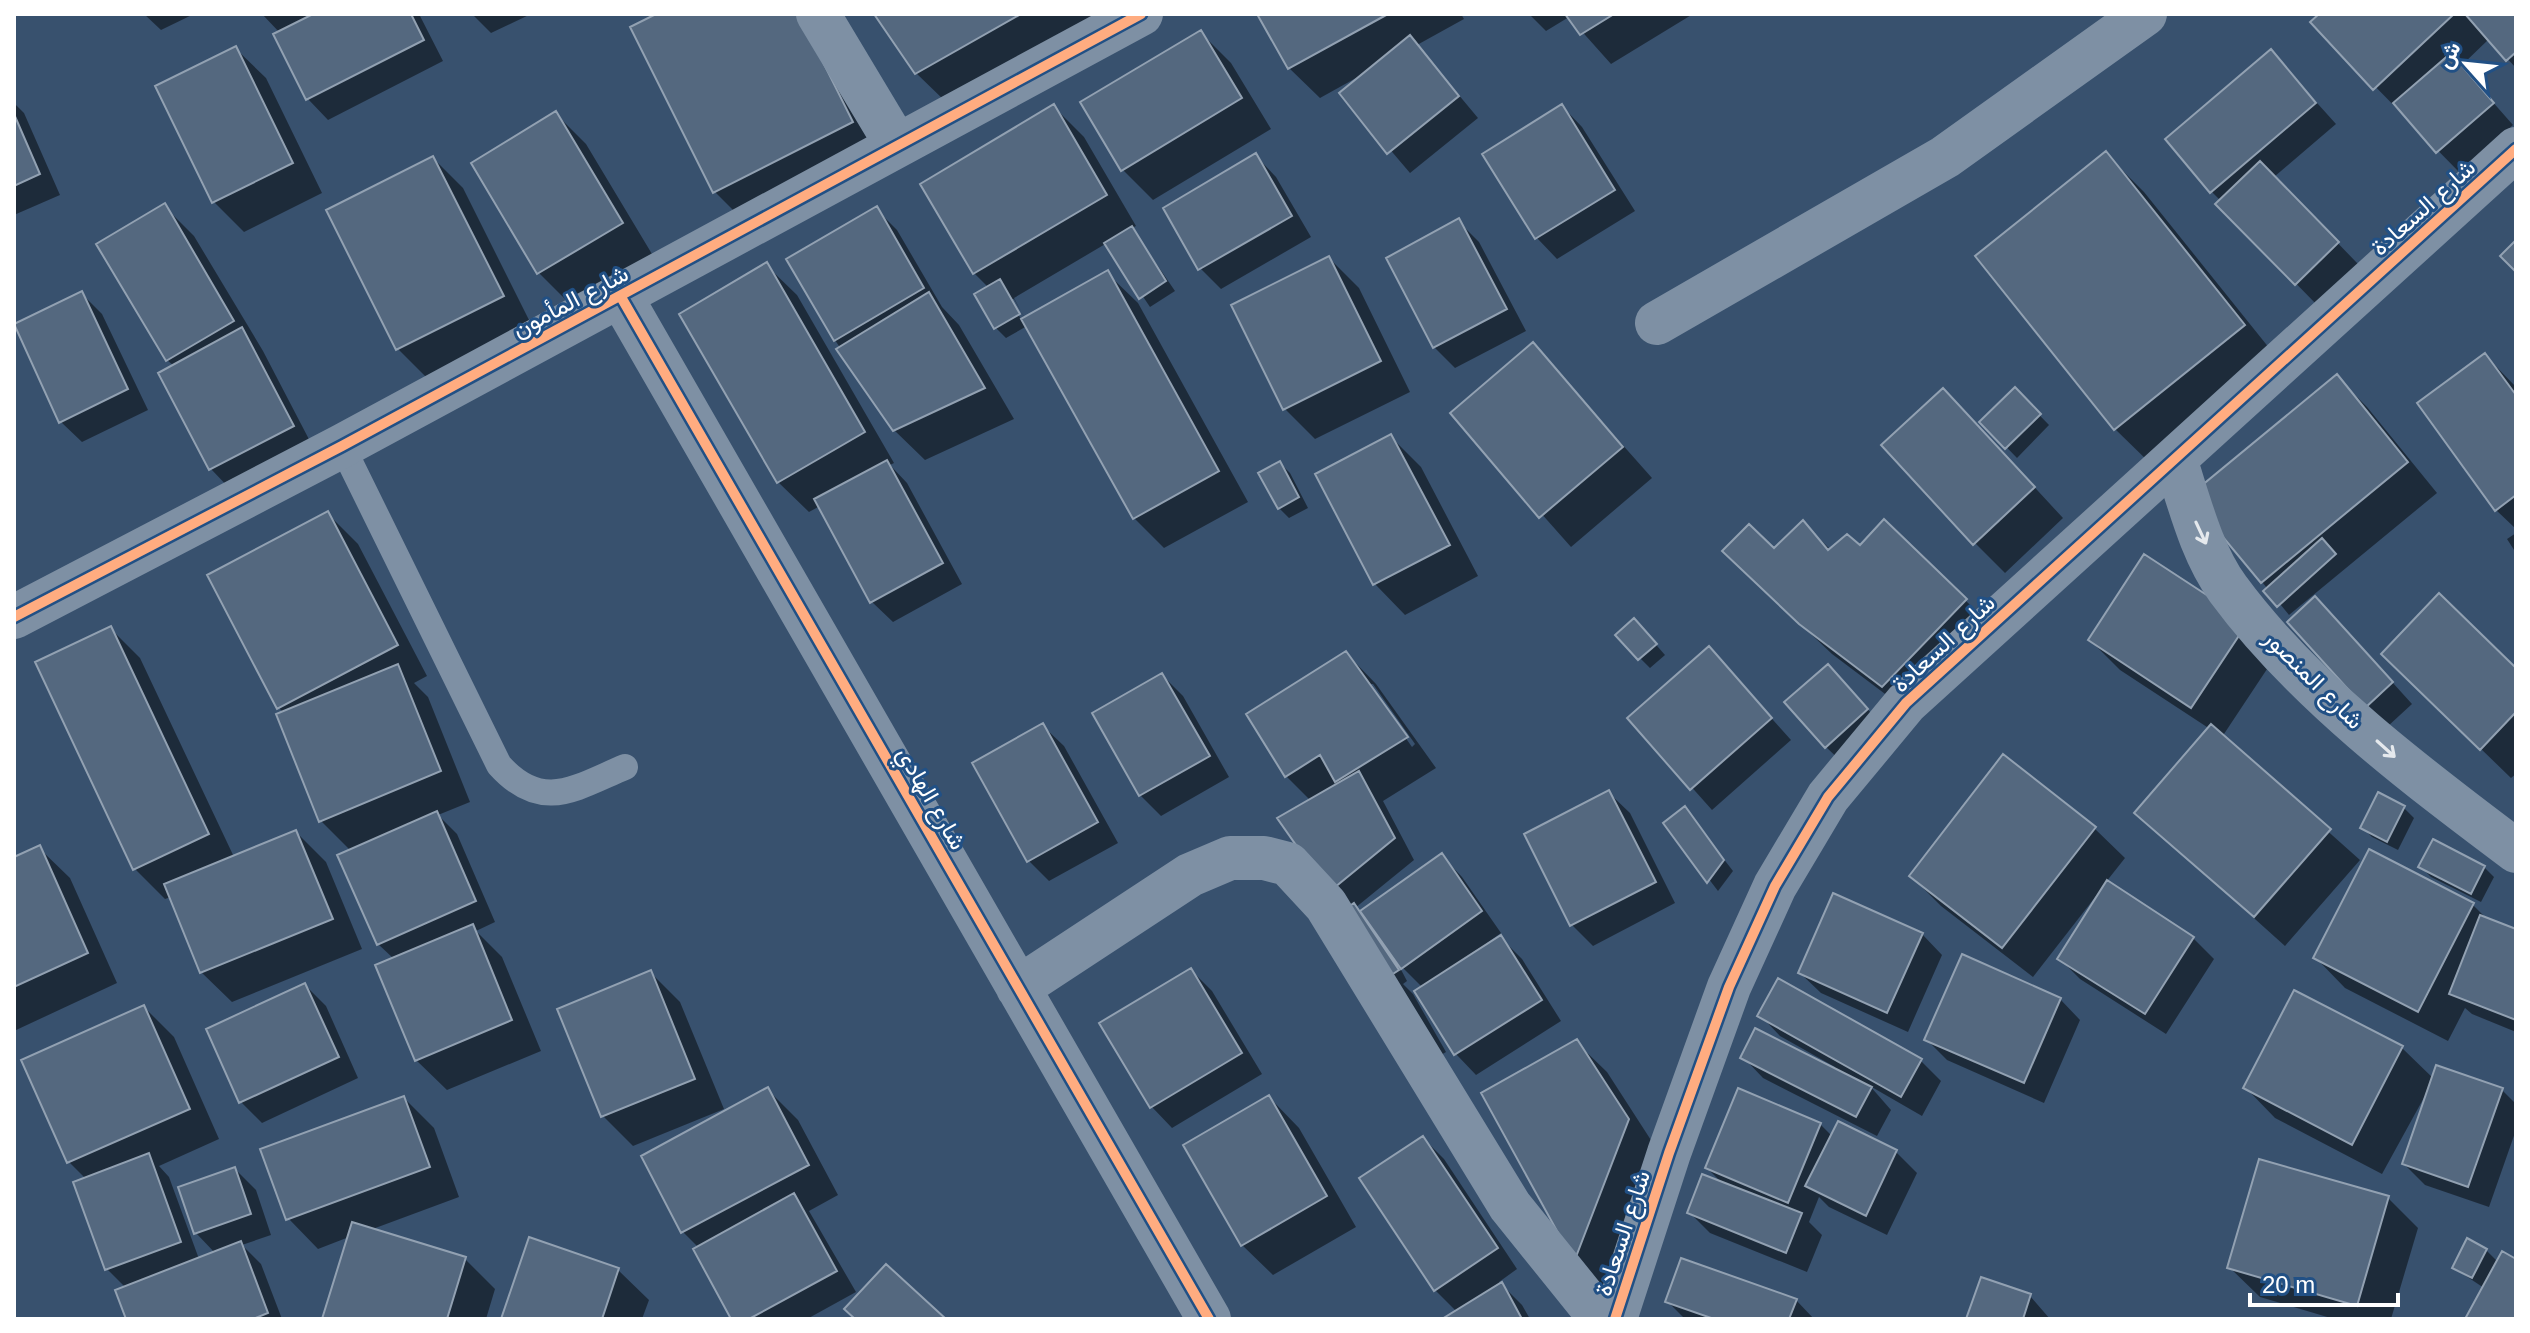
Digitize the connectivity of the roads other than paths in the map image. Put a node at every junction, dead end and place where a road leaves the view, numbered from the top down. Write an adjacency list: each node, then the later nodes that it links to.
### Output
1 (818, 14): 4 (street)
2 (1141, 14): 4 (street, شارع المأمون)
3 (2145, 14): 7 (street)
4 (896, 144): 6 (street, شارع المأمون)
5 (2516, 149): 9 (street, شارع السعادة)
6 (621, 297): 8 (street, شارع المأمون); 13 (street, شارع الهادي)
7 (1657, 323)
8 (342, 446): 10 (street, شارع المأمون); 11 (lane)
9 (2175, 459): 12 (street, شارع المنصور, one-way to 12); 16 (street, شارع السعادة)
10 (14, 617)
11 (625, 767)
12 (2516, 851)
13 (1018, 988): 14 (street, شارع الهادي); 15 (street)
14 (1209, 1319)
15 (1601, 1319)
16 (1615, 1319)

